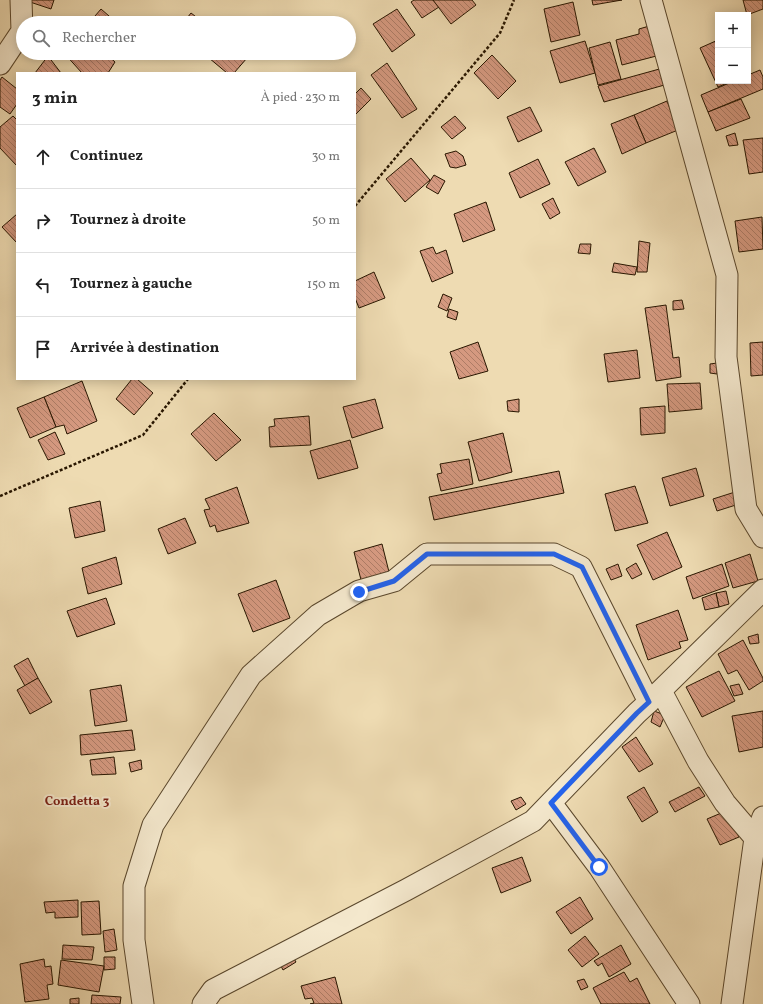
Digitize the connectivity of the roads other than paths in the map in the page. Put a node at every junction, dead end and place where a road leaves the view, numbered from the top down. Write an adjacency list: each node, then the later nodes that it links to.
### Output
1 (21, 0): 3 (street)
2 (651, 0): 6 (street)
3 (22, 16)
4 (16, 40): 5 (street)
5 (0, 64)
6 (763, 537)
7 (763, 590): 8 (street)
8 (655, 697): 9 (street); 11 (street); 12 (street)
9 (551, 803): 13 (street); 14 (street)
10 (763, 818): 11 (street)
11 (755, 838): 15 (street)
12 (143, 1004)
13 (203, 1004)
14 (689, 1004)
15 (732, 1004)

